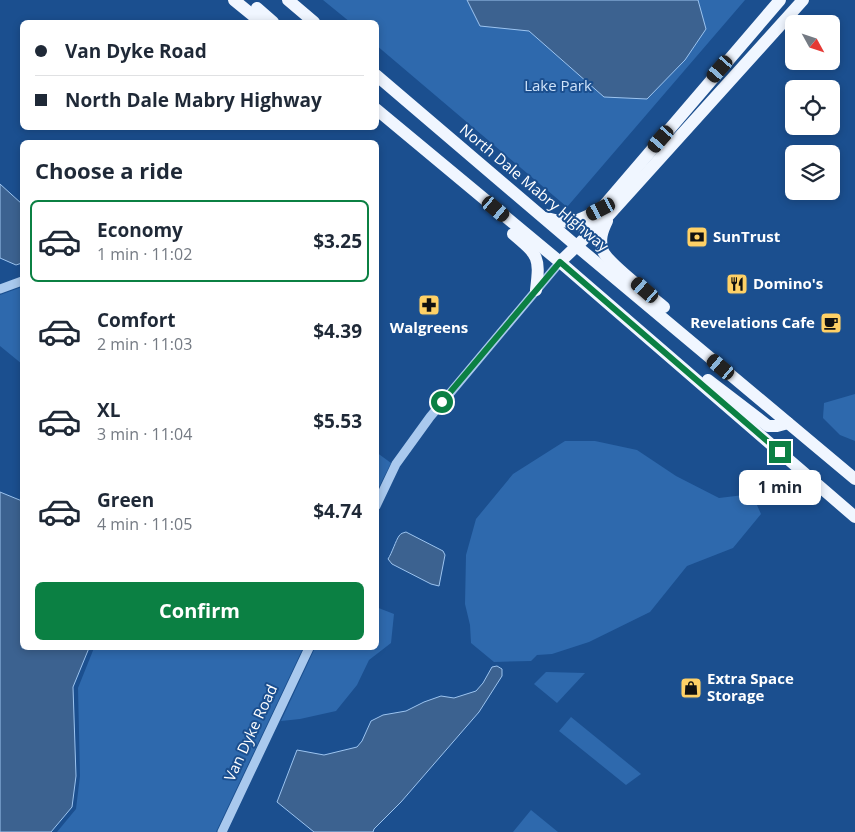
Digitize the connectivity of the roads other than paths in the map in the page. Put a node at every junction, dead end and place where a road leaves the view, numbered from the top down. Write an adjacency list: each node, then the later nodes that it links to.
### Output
1 (234, 0): 6 (main road)
2 (247, 0): 7 (main road)
3 (288, 0): 8 (main road)
4 (780, 0): 12 (main road)
5 (803, 0): 12 (main road)
6 (259, 20)
7 (271, 20)
8 (312, 20)
9 (379, 78): 13 (main road, North Dale Mabry Highway)
10 (379, 111): 15 (main road)
11 (379, 120): 18 (main road)
12 (605, 212): 13 (main road); 14 (main road); 20 (main road)
13 (543, 216): 14 (main road, North Dale Mabry Highway)
14 (575, 244): 15 (main road); 20 (main road, North Dale Mabry Highway)
15 (560, 262): 18 (street); 19 (main road)
16 (20, 282): 17 (street)
17 (0, 289)
18 (536, 290): 23 (street)
19 (660, 349): 21 (main road); 24 (main road)
20 (750, 391): 21 (main road, North Dale Mabry Highway)
21 (788, 423): 22 (main road, North Dale Mabry Highway)
22 (855, 479)
23 (379, 500)
24 (855, 517)
25 (308, 650): 26 (street, Van Dyke Road)
26 (222, 832)

